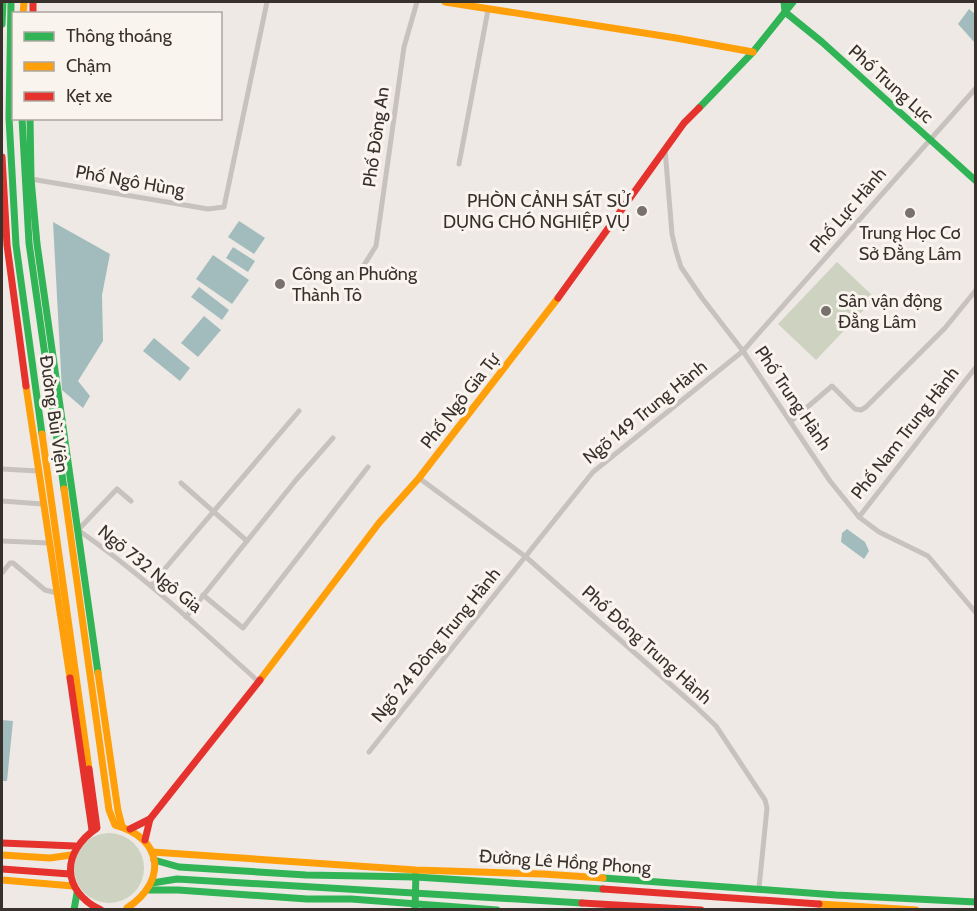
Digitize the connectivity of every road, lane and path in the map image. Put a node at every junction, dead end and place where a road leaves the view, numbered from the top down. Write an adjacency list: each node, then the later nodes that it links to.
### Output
1 (3, 2): 10 (main road)
2 (11, 2): 53 (main road, Đường Bùi Viện)
3 (267, 2): 19 (street, Phố Ngô Hùng)
4 (417, 2): 21 (street, Phố Đông An)
5 (445, 2): 8 (main road)
6 (784, 2): 9 (main road)
7 (793, 2): 9 (main road, Phố Ngô Gia Tự)
8 (488, 10): 11 (main road); 18 (street)
9 (785, 12): 11 (main road, Phố Ngô Gia Tự); 15 (main road, Phố Trung Lực)
10 (2, 24)
11 (753, 52): 16 (main road, Phố Ngô Gia Tự)
12 (975, 88): 15 (street, Phố Lực Hành)
13 (22, 120): 52 (main road, Đường Bùi Viện)
14 (30, 120): 19 (main road, Đường Bùi Viện)
15 (929, 139): 20 (main road, Phố Trung Lực); 23 (street, Phố Lực Hành)
16 (665, 149): 23 (street, Phố Trung Hành); 31 (main road, Phố Ngô Gia Tự)
17 (2, 157): 30 (main road, Đường Bùi Viện)
18 (459, 164)
19 (31, 179): 38 (main road, Đường Bùi Viện)
20 (975, 181)
21 (359, 273)
22 (975, 291): 26 (street)
23 (743, 351): 26 (street, Phố Trung Hành); 42 (street, Ngõ 149 Trung Hành)
24 (975, 367): 37 (street, Phố Nam Trung Hành)
25 (299, 411): 36 (street)
26 (791, 421): 37 (street, Phố Trung Hành)
27 (333, 438): 40 (street)
28 (368, 467): 46 (street)
29 (2, 469): 30 (street)
30 (38, 471): 35 (main road, Đường Bùi Viện)
31 (419, 477): 42 (street, Phố Đông Trung Hành); 49 (main road, Phố Ngô Gia Tự)
32 (181, 483): 36 (street)
33 (2, 501): 35 (street)
34 (130, 501): 38 (street, Ngõ 732 Ngô Gia)
35 (42, 504): 41 (main road, Đường Bùi Viện)
36 (212, 511): 40 (street); 44 (street)
37 (859, 518): 47 (street, Phố Trung Hành)
38 (78, 530): 44 (street, Ngõ 732 Ngô Gia); 52 (main road, Đường Bùi Viện)
39 (2, 541): 41 (street)
40 (246, 541): 46 (street)
41 (49, 543): 45 (main road, Đường Bùi Viện)
42 (526, 557): 50 (street, Ngõ 24 Đông Trung Hành); 66 (street, Phố Đông Trung Hành)
43 (2, 573): 45 (street)
44 (151, 585): 48 (street, Ngõ 732 Ngô Gia)
45 (57, 593): 53 (main road, Đường Bùi Viện)
46 (203, 595): 48 (street)
47 (975, 613)
48 (186, 617): 49 (street, Ngõ 732 Ngô Gia)
49 (259, 682): 51 (main road, Phố Ngô Gia Tự)
50 (369, 752)
51 (150, 819): 52 (main road); 54 (main road)
52 (122, 827): 54 (main road)
53 (94, 829): 56 (main road)
54 (145, 840): 59 (main road)
55 (2, 843): 56 (main road)
56 (75, 846): 58 (main road)
57 (2, 855): 58 (main road)
58 (71, 855): 62 (main road)
59 (153, 856): 61 (main road, Đường Lê Hồng Phong); 61 (main road, Đường Lê Hồng Phong); 65 (main road)
60 (2, 869): 62 (main road)
61 (416, 873): 66 (main road, Đường Lê Hồng Phong); 67 (main road); 75 (main road, Đường Lê Hồng Phong)
62 (70, 874): 64 (main road)
63 (2, 880): 64 (main road)
64 (73, 886): 68 (main road)
65 (151, 886): 67 (main road); 72 (main road); 74 (main road)
66 (759, 888): 69 (main road, Đường Lê Hồng Phong)
67 (415, 892): 72 (main road); 73 (main road)
68 (77, 893): 71 (main road); 76 (main road)
69 (836, 894): 70 (main road, Đường Lê Hồng Phong); 75 (main road)
70 (975, 902)
71 (90, 905): 77 (main road); 78 (main road)
72 (415, 906): 79 (main road)
73 (627, 907): 80 (main road)
74 (130, 908)
75 (834, 908): 81 (main road, Đường Lê Hồng Phong)
76 (74, 909)
77 (83, 909)
78 (101, 909)
79 (497, 909)
80 (701, 909)
81 (916, 909)

